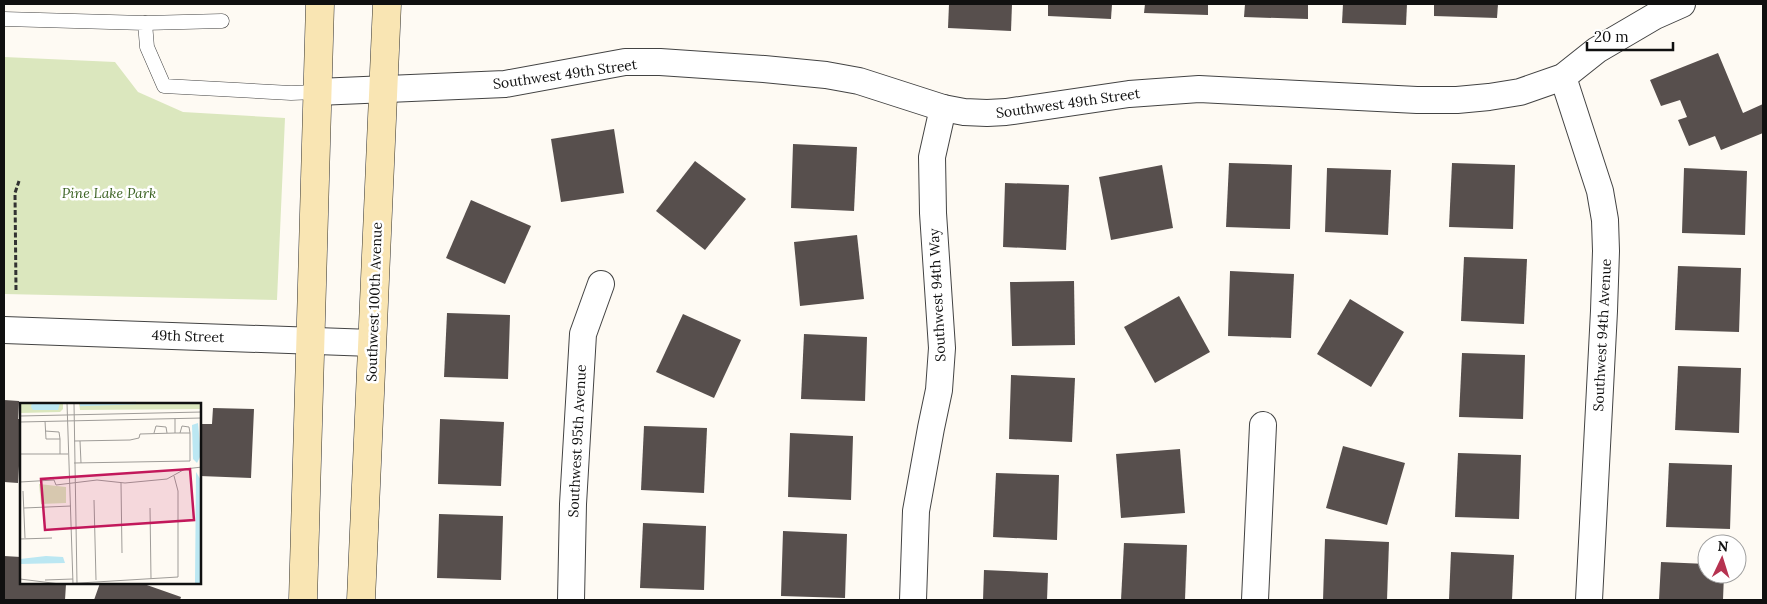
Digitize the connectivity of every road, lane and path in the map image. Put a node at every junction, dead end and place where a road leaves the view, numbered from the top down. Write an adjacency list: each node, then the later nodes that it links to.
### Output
1 (320, 4): 9 (main road)
2 (387, 4): 8 (main road, Southwest 100th Avenue)
3 (1682, 4): 7 (street, Southwest 49th Street)
4 (4, 18): 6 (lane)
5 (222, 21): 6 (lane)
6 (145, 23): 9 (lane)
7 (1563, 76): 10 (street, Southwest 49th Street); 23 (street, Southwest 94th Avenue)
8 (383, 90): 9 (street, Southwest 49th Street); 10 (street, Southwest 49th Street); 16 (main road, Southwest 100th Avenue)
9 (317, 92): 15 (main road)
10 (943, 108): 21 (street, Southwest 94th Way)
11 (18, 181): 13 (path)
12 (600, 284): 20 (street, Southwest 95th Avenue)
13 (16, 290)
14 (4, 330): 15 (street, 49th Street)
15 (311, 341): 16 (street, 49th Street); 18 (main road)
16 (372, 343): 19 (main road, Southwest 100th Avenue)
17 (1263, 425): 22 (street)
18 (303, 600)
19 (362, 600)
20 (571, 600)
21 (913, 600)
22 (1254, 600)
23 (1589, 600)

